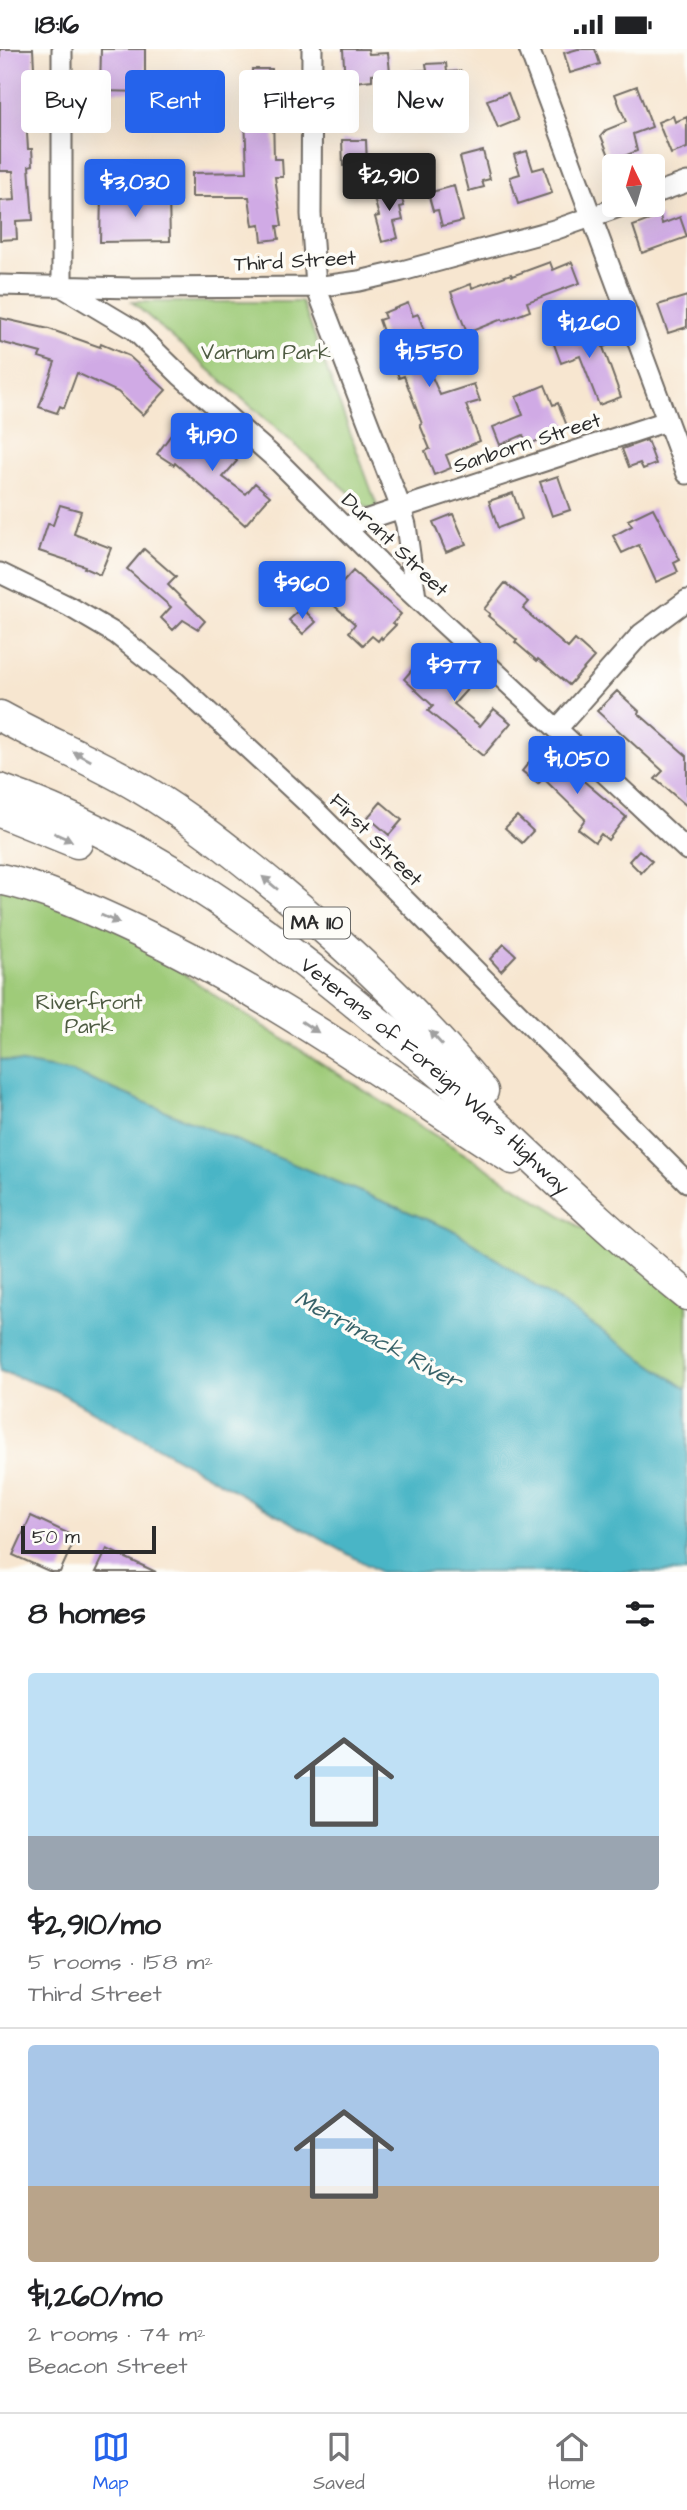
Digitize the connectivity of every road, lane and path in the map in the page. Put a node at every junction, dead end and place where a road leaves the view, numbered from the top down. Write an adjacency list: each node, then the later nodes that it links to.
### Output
1 (62, 49): 9 (street)
2 (312, 49): 10 (street)
3 (529, 49): 7 (street)
4 (687, 182): 5 (street)
5 (665, 190)
6 (602, 213): 7 (street, Third Street)
7 (591, 217): 10 (street, Third Street); 11 (street)
8 (0, 285): 9 (street, Third Street)
9 (62, 287): 10 (street, Third Street); 14 (street, Durant Street)
10 (316, 287): 13 (street)
11 (667, 421): 12 (street); 13 (street, Sanborn Street)
12 (687, 474)
13 (401, 508): 14 (street, Sanborn Street); 16 (street)
14 (344, 527): 16 (street, Durant Street)
15 (0, 573): 24 (street, First Street)
16 (416, 597): 19 (street, Durant Street)
17 (687, 600): 19 (street)
18 (0, 716): 25 (main road, MA 110, one-way to 18)
19 (557, 729): 22 (street, Durant Street)
20 (0, 789): 25 (main road, Veterans of Foreign Wars Highway)
21 (0, 812): 25 (main road, Veterans of Foreign Wars Highway, one-way to 25)
22 (687, 850)
23 (0, 879): 25 (main road, MA 110, one-way to 25)
24 (687, 1182)
25 (576, 1201): 26 (main road, Veterans of Foreign Wars Highway / MA 110)
26 (687, 1294)

